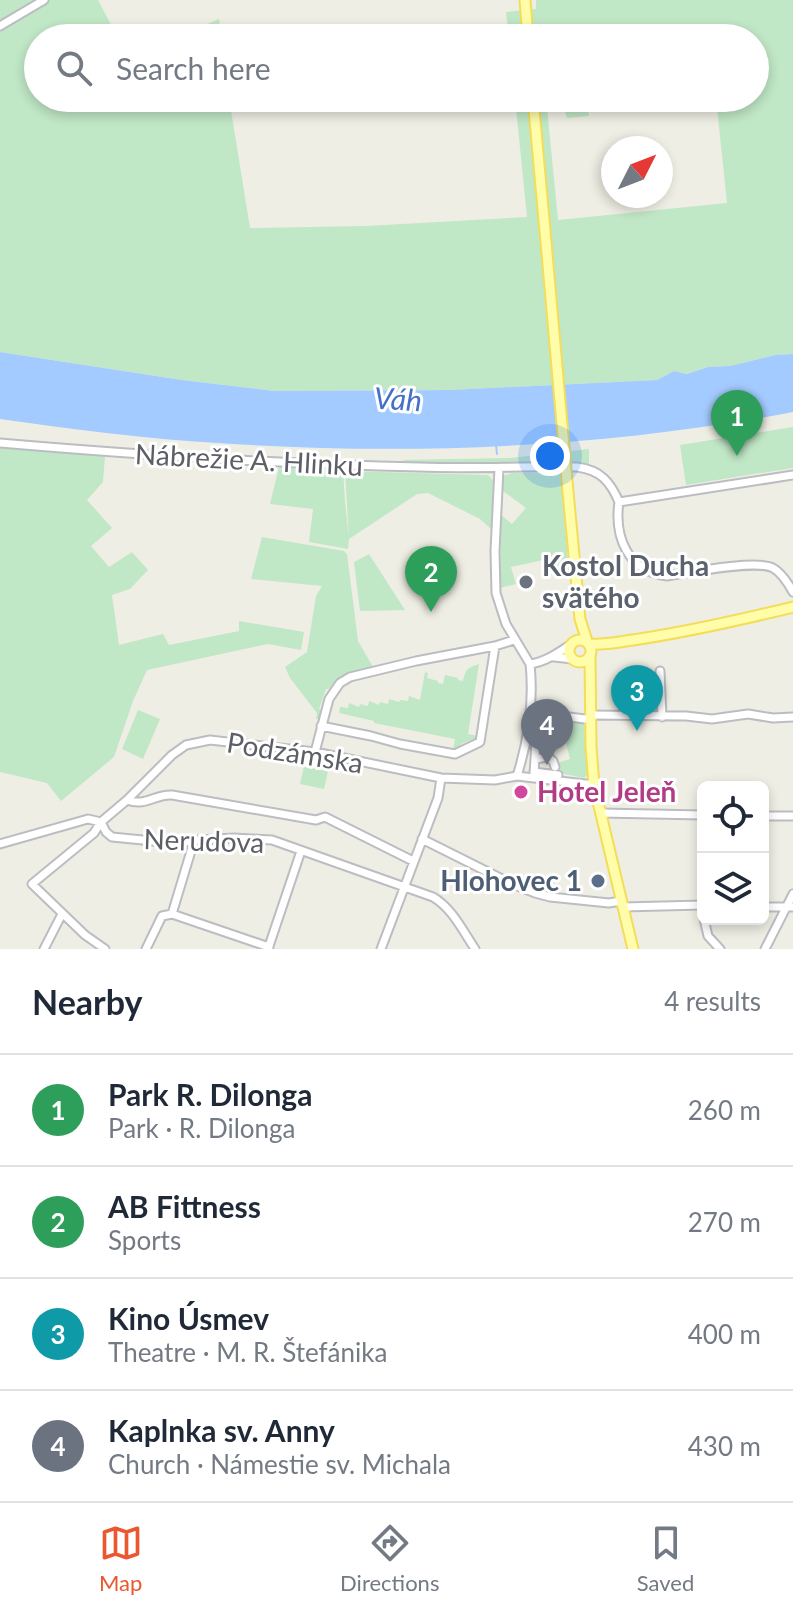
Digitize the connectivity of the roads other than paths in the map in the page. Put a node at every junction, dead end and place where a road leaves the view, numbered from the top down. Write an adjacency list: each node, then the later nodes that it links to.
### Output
1 (44, 0): 4 (street)
2 (525, 0): 3 (main road)
3 (527, 24)
4 (0, 26)
5 (534, 112): 12 (main road, bridge)
6 (0, 443): 7 (street, Nábrežie A. Hlinku)
7 (499, 468): 9 (street, Nábrežie A. Hlinku); 13 (street)
8 (793, 475): 9 (street)
9 (619, 502): 10 (street)
10 (793, 592)
11 (793, 607): 16 (main road)
12 (580, 619): 14 (main road); 16 (main road)
13 (514, 640): 15 (street); 19 (street)
14 (572, 643): 16 (main road); 17 (street); 18 (main road)
15 (495, 646): 26 (street); 26 (street, Podzámska)
16 (589, 649): 18 (main road); 21 (main road)
17 (551, 657): 18 (street); 19 (street)
18 (576, 661): 21 (main road)
19 (530, 664): 32 (street)
20 (660, 671): 24 (street)
21 (589, 678): 23 (main road)
22 (556, 713): 23 (street); 27 (street); 28 (street)
23 (588, 717): 24 (street); 34 (main road)
24 (662, 717): 25 (street)
25 (793, 717)
26 (321, 726): 29 (street)
27 (539, 730): 30 (street); 31 (street)
28 (564, 732)
29 (315, 752): 33 (street, Podzámska); 35 (street, Podzámska)
30 (548, 757): 31 (street); 31 (street)
31 (535, 759)
32 (517, 776): 33 (street, Podzámska); 34 (street, Podzámska)
33 (441, 778): 41 (street)
34 (594, 785): 36 (main road)
35 (127, 800): 40 (street, Podzámska); 45 (street)
36 (600, 810): 37 (street); 48 (main road)
37 (697, 815)
38 (769, 816): 39 (street)
39 (793, 816)
40 (101, 822): 42 (street, Nerudova); 43 (street); 52 (street, Podzámska)
41 (422, 839): 45 (street); 48 (street)
42 (194, 841): 44 (street, Nerudova); 53 (street)
43 (0, 844)
44 (301, 851): 46 (street, Nerudova); 55 (street)
45 (413, 861): 46 (street)
46 (403, 887): 56 (street, Nerudova); 60 (street)
47 (793, 894): 50 (street)
48 (622, 904): 51 (street); 61 (main road)
49 (769, 907): 50 (street)
50 (790, 907): 63 (street)
51 (697, 910)
52 (62, 914): 57 (street); 58 (street)
53 (172, 914): 55 (street); 59 (street)
54 (706, 925): 62 (street)
55 (268, 948)
56 (473, 948)
57 (44, 949)
58 (105, 949)
59 (146, 949)
60 (383, 949)
61 (633, 949)
62 (720, 949)
63 (765, 949)

